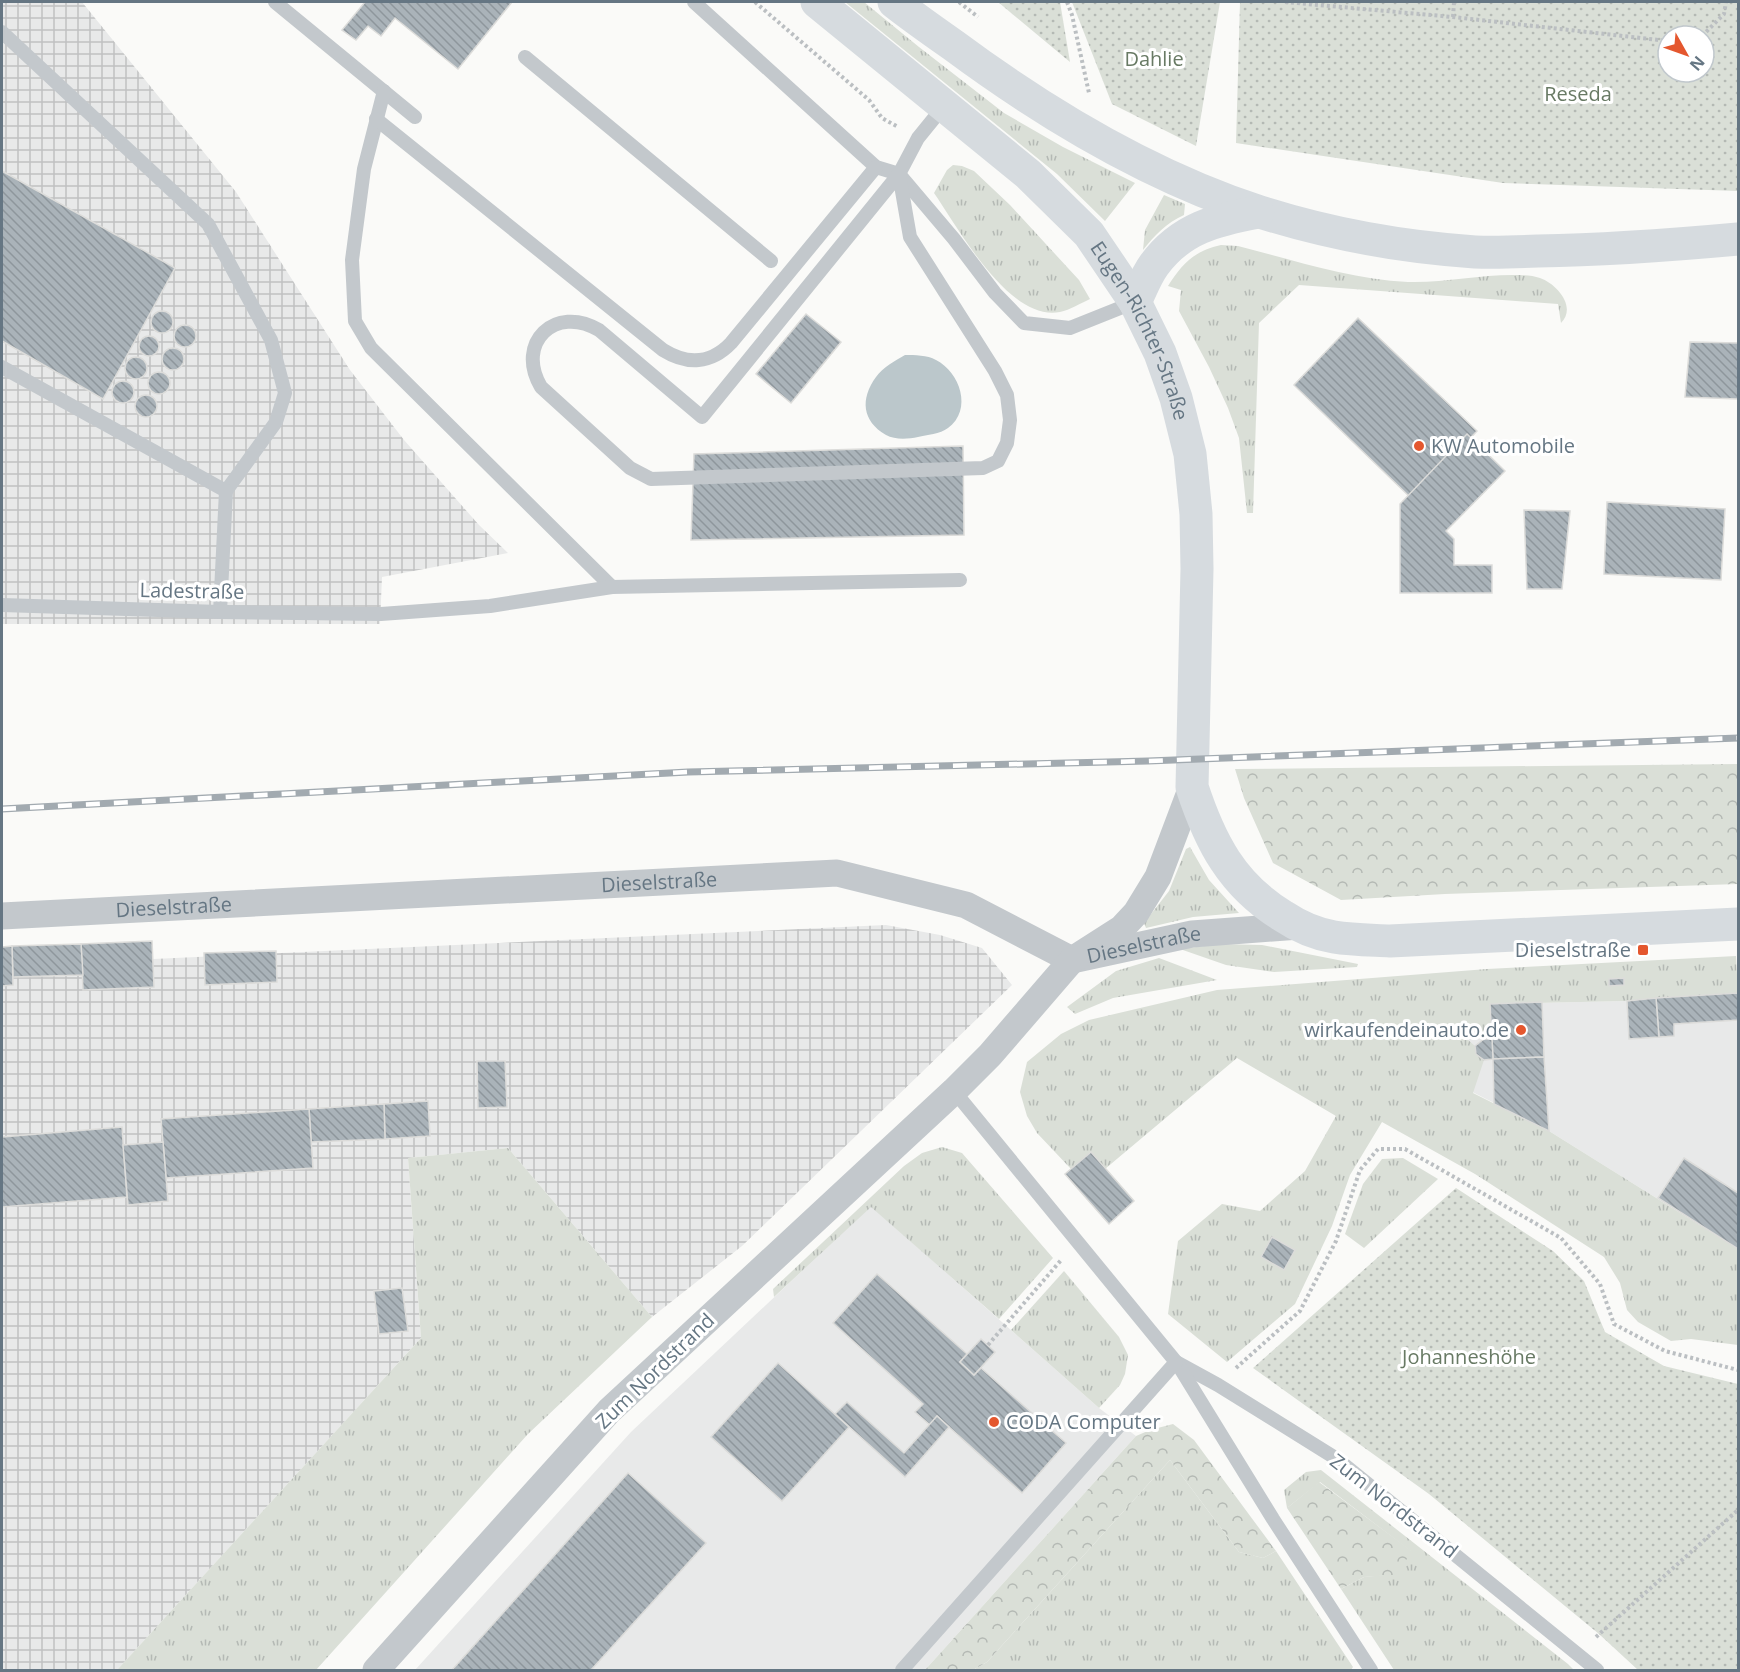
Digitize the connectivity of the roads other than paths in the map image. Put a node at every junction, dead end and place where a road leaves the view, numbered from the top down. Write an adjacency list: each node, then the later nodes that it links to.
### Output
1 (274, 2): 7 (lane)
2 (694, 2): 11 (lane)
3 (817, 2): 8 (main road, Eugen-Richter-Straße)
4 (894, 2): 13 (main road)
5 (2, 32): 18 (lane)
6 (525, 57): 15 (lane)
7 (384, 91): 9 (lane); 10 (lane)
8 (944, 106): 12 (lane); 16 (main road, Eugen-Richter-Straße)
9 (415, 117)
10 (376, 119): 11 (lane); 20 (lane)
11 (876, 167): 12 (lane)
12 (899, 174): 12 (lane); 16 (lane)
13 (1258, 212): 14 (main road); 16 (main road)
14 (1738, 239)
15 (771, 261)
16 (1135, 302): 23 (main road, Eugen-Richter-Straße)
17 (2, 367): 18 (lane)
18 (226, 491): 22 (lane)
19 (960, 579): 20 (lane, Ladestraße)
20 (612, 587): 22 (lane, Ladestraße)
21 (2, 605): 22 (lane, Ladestraße)
22 (220, 612)
23 (1192, 779): 26 (main road, Dieselstraße); 27 (street, Zum Nordstrand)
24 (2, 916): 27 (street, Dieselstraße)
25 (1738, 924): 26 (main road, Dieselstraße)
26 (1299, 926): 27 (street, Dieselstraße)
27 (1072, 960): 28 (street, Zum Nordstrand)
28 (954, 1091): 29 (lane, Zum Nordstrand); 30 (street, Zum Nordstrand)
29 (1176, 1362): 31 (lane); 32 (lane); 33 (lane, Zum Nordstrand)
30 (376, 1671)
31 (902, 1671)
32 (1371, 1671)
33 (1597, 1671)

